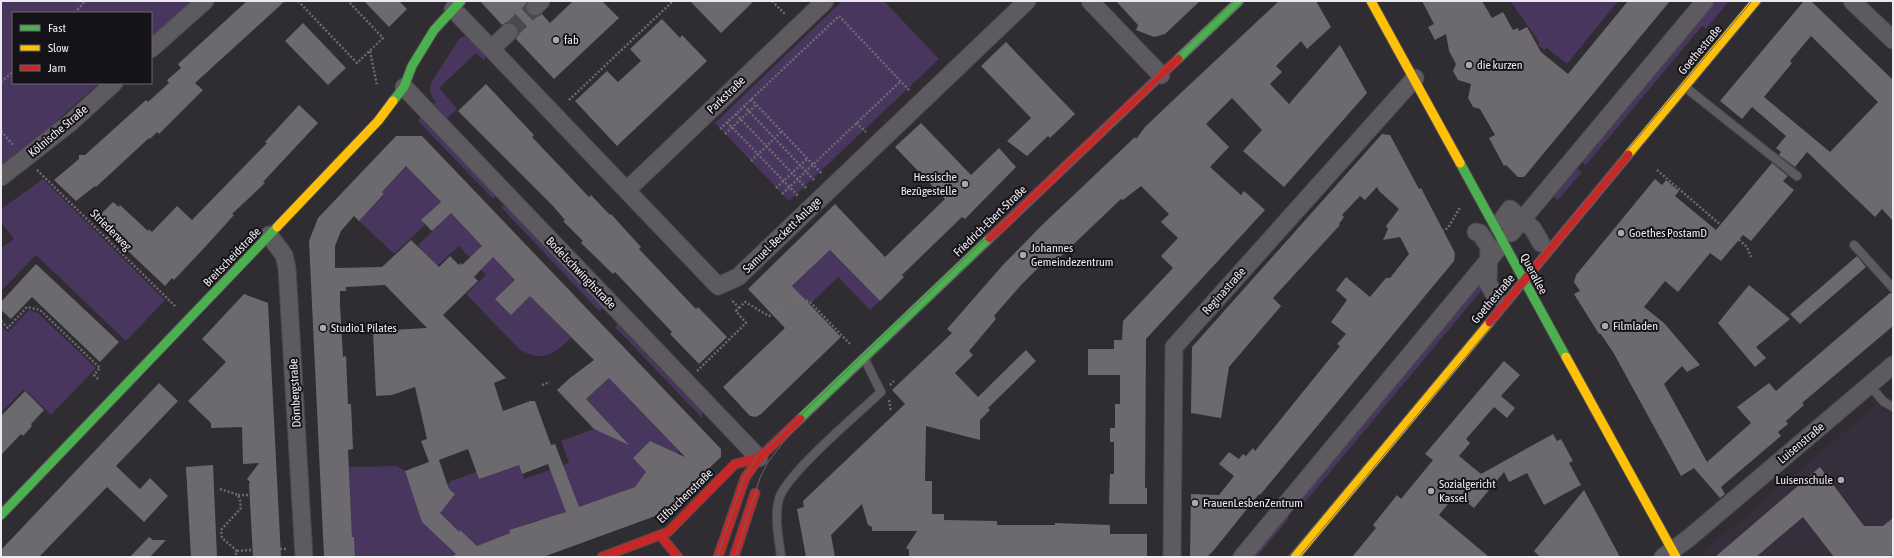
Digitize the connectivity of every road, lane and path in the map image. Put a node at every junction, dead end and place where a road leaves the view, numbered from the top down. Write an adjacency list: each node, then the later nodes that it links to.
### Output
1 (85, 1): 15 (path)
2 (205, 1): 19 (street)
3 (298, 1): 21 (path)
4 (348, 1): 21 (path)
5 (674, 1): 33 (path)
6 (1027, 1): 69 (street, Samuel-Beckett-Anlage)
7 (1090, 1): 23 (street)
8 (1239, 1): 23 (main road, Friedrich-Ebert-Straße)
9 (1371, 1): 24 (main road, Querallee)
10 (1705, 1): 77 (street)
11 (1756, 1): 30 (main road, Goethestraße)
12 (1852, 1): 18 (street)
13 (457, 5): 20 (street, Samuel-Beckett-Anlage); 29 (main road, Breitscheidstraße)
14 (830, 7): 16 (path); 32 (street, Parkstraße)
15 (76, 12)
16 (839, 16): 25 (path); 34 (path)
17 (509, 32): 20 (street)
18 (1893, 40)
19 (152, 48)
20 (492, 48): 69 (street, Samuel-Beckett-Anlage)
21 (370, 51): 28 (path)
22 (12, 73): 26 (path)
23 (1161, 75): 89 (main road, Friedrich-Ebert-Straße)
24 (1415, 78): 82 (main road, Querallee); 114 (street, Reginastraße)
25 (900, 80): 31 (path); 41 (path)
26 (1, 82)
27 (113, 84): 62 (street, Kölnische Straße)
28 (377, 86)
29 (404, 87): 76 (main road, Breitscheidstraße); 97 (street, Bodelschwinghstraße)
30 (1684, 87): 61 (lane); 82 (main road, Goethestraße)
31 (910, 91)
32 (726, 96): 34 (path); 36 (path); 38 (path); 40 (path); 69 (street, Parkstraße)
33 (569, 100)
34 (751, 100): 35 (path); 36 (path)
35 (756, 105): 37 (path); 44 (path)
36 (744, 106): 37 (path); 38 (path)
37 (749, 112): 39 (path); 48 (path)
38 (736, 114): 39 (path); 40 (path)
39 (741, 120): 42 (path); 50 (path)
40 (728, 122): 42 (path); 43 (path)
41 (856, 123): 46 (path); 54 (path)
42 (733, 127): 47 (path); 51 (path)
43 (720, 129)
44 (782, 131): 48 (path); 52 (path)
45 (1, 132): 49 (path)
46 (866, 133)
47 (725, 134)
48 (774, 138): 50 (path); 55 (path)
49 (12, 144)
50 (766, 146): 51 (path); 59 (path)
51 (758, 154): 53 (path); 64 (path)
52 (808, 158): 54 (path); 55 (path)
53 (751, 161)
54 (813, 164): 58 (path); 60 (path)
55 (800, 165): 58 (path); 59 (path)
56 (1657, 170): 73 (path)
57 (38, 171): 79 (path, Striederweg)
58 (806, 171): 63 (path); 65 (path)
59 (792, 173): 63 (path); 64 (path)
60 (823, 174)
61 (1797, 176)
62 (1, 177)
63 (798, 179): 66 (path); 68 (path)
64 (784, 181): 66 (path); 67 (path)
65 (815, 181)
66 (789, 187): 70 (path); 71 (path)
67 (776, 188)
68 (807, 189)
69 (627, 190)
70 (782, 194)
71 (799, 197)
72 (1462, 208): 74 (path)
73 (1723, 227)
74 (1442, 231)
75 (112, 235): 79 (path)
76 (269, 235): 102 (main road, Breitscheidstraße); 108 (street, Dörnbergstraße)
77 (1544, 237)
78 (1736, 237): 81 (path)
79 (106, 238): 85 (path, Striederweg)
80 (1854, 246): 83 (lane)
81 (1751, 257)
82 (1524, 280): 106 (main road, Querallee); 116 (main road, Goethestraße)
83 (1893, 288)
84 (1496, 297): 115 (street)
85 (171, 302)
86 (734, 302): 87 (path)
87 (739, 308): 89 (path); 91 (path)
88 (1, 321): 92 (path)
89 (864, 358): 97 (main road, Friedrich-Ebert-Straße); 113 (lane)
90 (1893, 365): 95 (street, Luisenstraße)
91 (697, 371)
92 (98, 379)
93 (550, 382): 94 (path)
94 (542, 385)
95 (1869, 385): 96 (lane); 106 (street, Luisenstraße)
96 (1893, 407)
97 (759, 465): 103 (main road, Elfbuchenstraße); 111 (main road, Friedrich-Ebert-Straße)
98 (757, 485): 112 (main road)
99 (220, 489): 100 (path)
100 (238, 495): 101 (path); 105 (path)
101 (250, 495)
102 (1, 515)
103 (660, 535): 109 (main road, Elfbuchenstraße); 110 (main road)
104 (252, 550): 105 (path)
105 (237, 551): 107 (path)
106 (1670, 555)
107 (235, 557)
108 (304, 557)
109 (602, 557)
110 (678, 557)
111 (718, 557)
112 (734, 557)
113 (781, 557)
114 (1172, 557)
115 (1242, 557)
116 (1295, 557)

